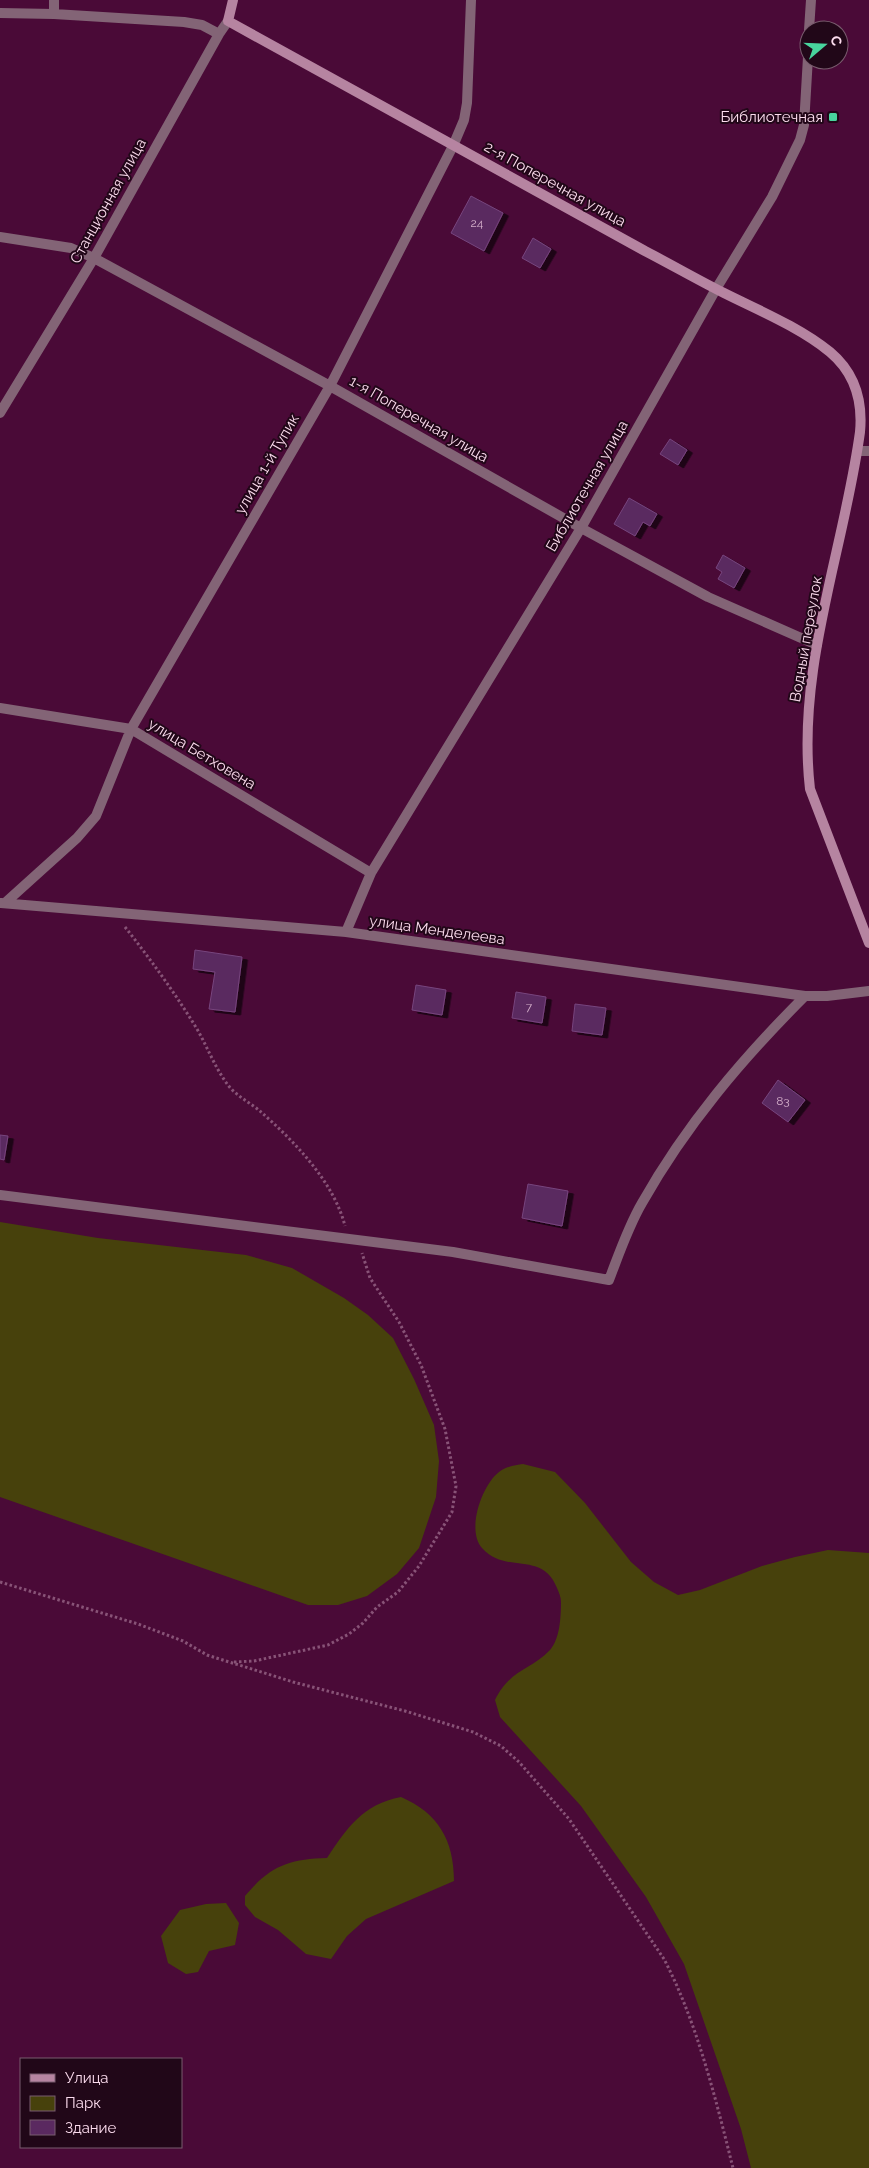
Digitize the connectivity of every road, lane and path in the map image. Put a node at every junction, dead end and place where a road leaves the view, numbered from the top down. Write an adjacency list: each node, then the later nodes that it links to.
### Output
1 (54, 0): 6 (street)
2 (233, 0): 8 (street, Станционная улица)
3 (471, 0): 11 (street, улица 1-й Тупик)
4 (811, 0): 7 (street)
5 (0, 13): 6 (street)
6 (54, 14): 9 (street)
7 (810, 20)
8 (228, 22): 9 (street, Станционная улица); 11 (street, 2-я Поперечная улица)
9 (219, 34): 13 (street, Станционная улица)
10 (807, 70): 14 (street, Библиотечная улица)
11 (453, 146): 14 (street, 2-я Поперечная улица); 16 (street, улица 1-й Тупик)
12 (0, 237): 13 (street, 1-я Поперечная улица)
13 (94, 258): 16 (street, 1-я Поперечная улица); 17 (street, Станционная улица)
14 (716, 289): 15 (street, 2-я Поперечная улица); 20 (street, Библиотечная улица)
15 (856, 385): 18 (street, Водный переулок)
16 (330, 386): 20 (street, 1-я Поперечная улица); 23 (street, улица 1-й Тупик)
17 (0, 413)
18 (858, 451): 19 (street); 21 (street, Водный переулок)
19 (869, 451)
20 (581, 528): 21 (street, 1-я Поперечная улица); 24 (street, Библиотечная улица)
21 (817, 644): 28 (street, Водный переулок)
22 (0, 708): 23 (street, улица Бетховена)
23 (131, 729): 24 (street, улица Бетховена); 25 (street, улица 1-й Тупик)
24 (371, 873): 27 (street, Библиотечная улица)
25 (2, 903): 26 (street, улица Менделеева)
26 (114, 912): 27 (street, улица Менделеева); 32 (path)
27 (346, 932): 30 (street, улица Менделеева)
28 (869, 942)
29 (869, 991): 30 (street, улица Менделеева)
30 (805, 996): 32 (street)
31 (0, 1195): 32 (street)
32 (353, 1240): 34 (path)
33 (0, 1582): 34 (path)
34 (230, 1662): 35 (path)
35 (733, 2168)

